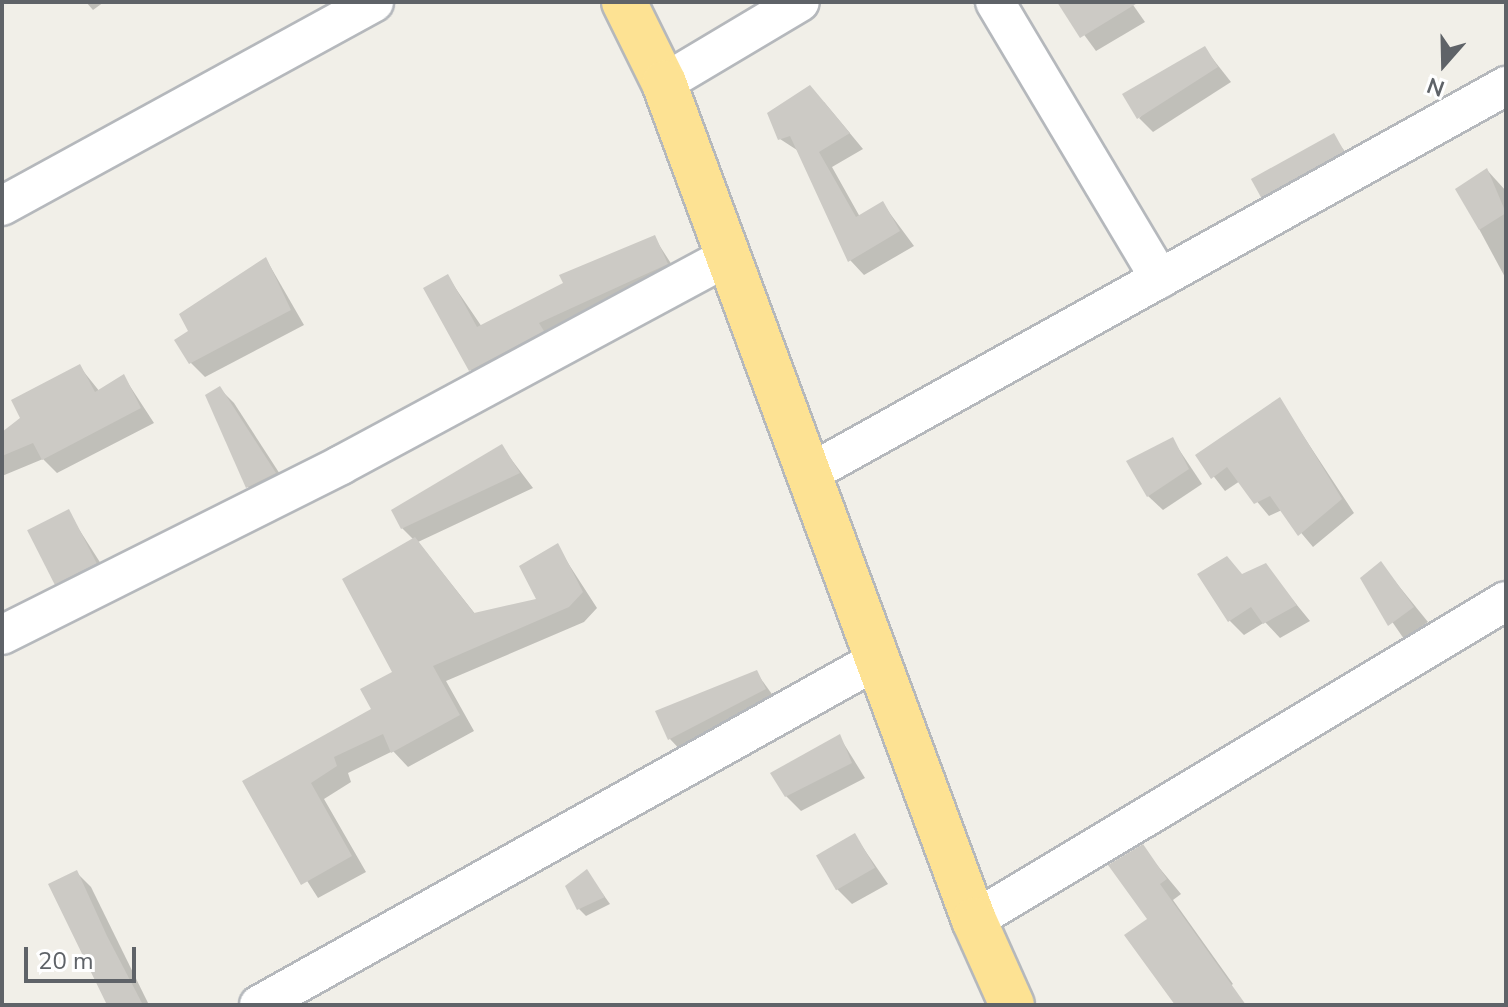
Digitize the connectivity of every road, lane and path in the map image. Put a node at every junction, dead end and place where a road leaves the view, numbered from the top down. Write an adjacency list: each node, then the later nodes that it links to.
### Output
1 (374, 2): 7 (street)
2 (624, 2): 5 (highway)
3 (800, 2): 5 (street)
4 (995, 2): 9 (street)
5 (664, 83): 8 (highway)
6 (1506, 86): 9 (street)
7 (2, 206)
8 (727, 257): 10 (highway); 12 (street)
9 (1160, 279): 10 (street)
10 (808, 474): 13 (highway)
11 (1506, 601): 14 (street)
12 (2, 635)
13 (877, 660): 14 (highway); 15 (street)
14 (974, 920): 16 (highway)
15 (259, 1005)
16 (1012, 1005)

